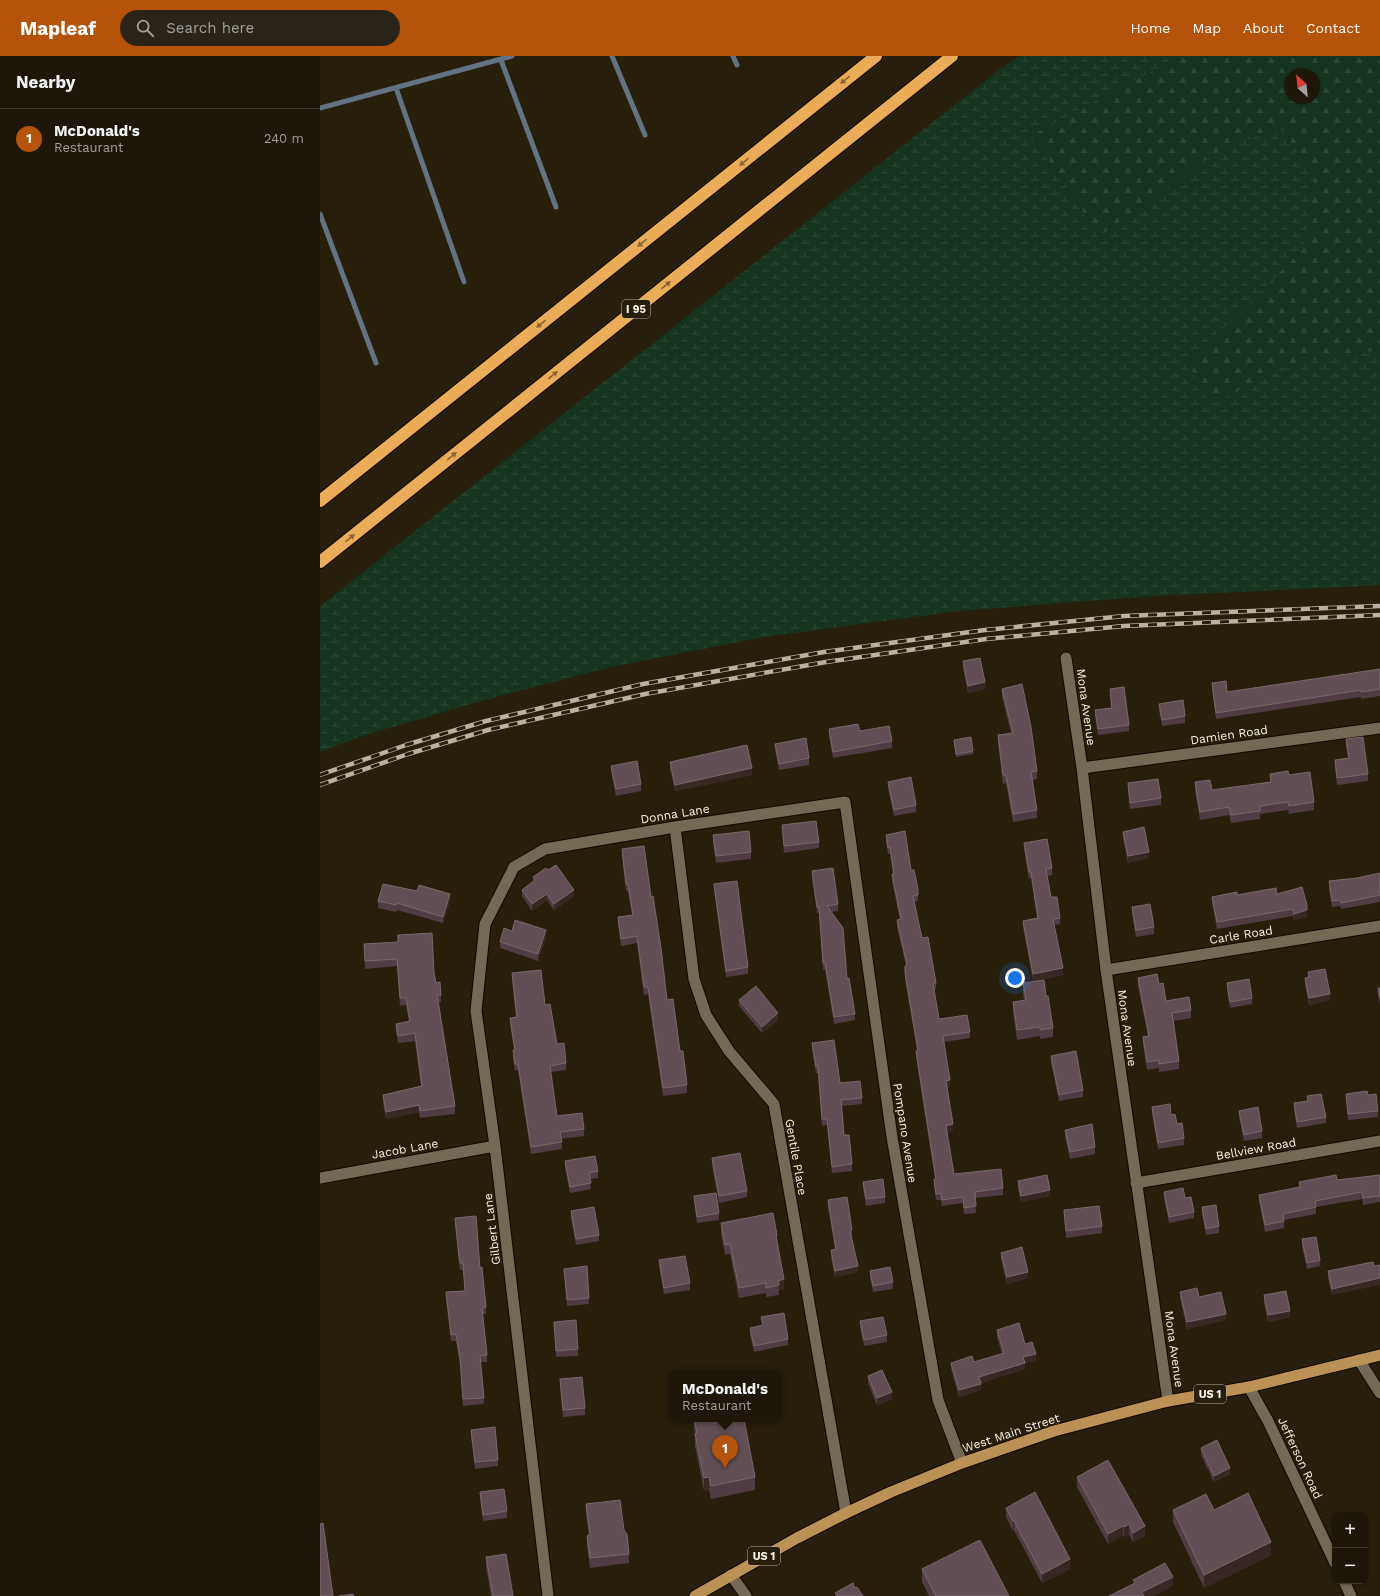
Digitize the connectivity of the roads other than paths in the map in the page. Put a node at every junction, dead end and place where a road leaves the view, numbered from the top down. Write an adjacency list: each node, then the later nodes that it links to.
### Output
1 (876, 56): 3 (highway, one-way to 3)
2 (952, 56): 4 (highway, I 95, one-way to 2)
3 (320, 501)
4 (320, 562)
5 (1066, 658): 7 (street, Mona Avenue)
6 (1380, 728): 7 (street, Damien Road)
7 (1082, 768): 12 (street, Mona Avenue)
8 (845, 802): 9 (street, Donna Lane); 22 (street, Pompano Avenue)
9 (675, 827): 10 (street, Donna Lane); 23 (street, Gentile Place)
10 (514, 867): 14 (street, Gilbert Lane)
11 (1380, 926): 12 (street, Carle Road)
12 (1106, 970): 16 (street, Mona Avenue)
13 (1380, 1141): 16 (street, Bellview Road)
14 (495, 1146): 15 (street, Jacob Lane); 27 (street, Gilbert Lane)
15 (320, 1178)
16 (1136, 1183): 21 (street, Mona Avenue)
17 (1380, 1355): 18 (main road, West Main Street / US 1)
18 (1359, 1360): 19 (main road, West Main Street / US 1); 20 (street)
19 (1249, 1387): 21 (main road, West Main Street / US 1); 24 (street, Jefferson Road)
20 (1380, 1393)
21 (1168, 1401): 22 (main road, West Main Street / US 1)
22 (962, 1463): 23 (main road, West Main Street / US 1)
23 (846, 1513): 25 (main road, West Main Street / US 1)
24 (1332, 1558)
25 (731, 1575): 28 (main road, West Main Street / US 1); 29 (street)
26 (1345, 1584): 30 (street)
27 (548, 1596)
28 (695, 1596)
29 (746, 1596)
30 (1351, 1596)

